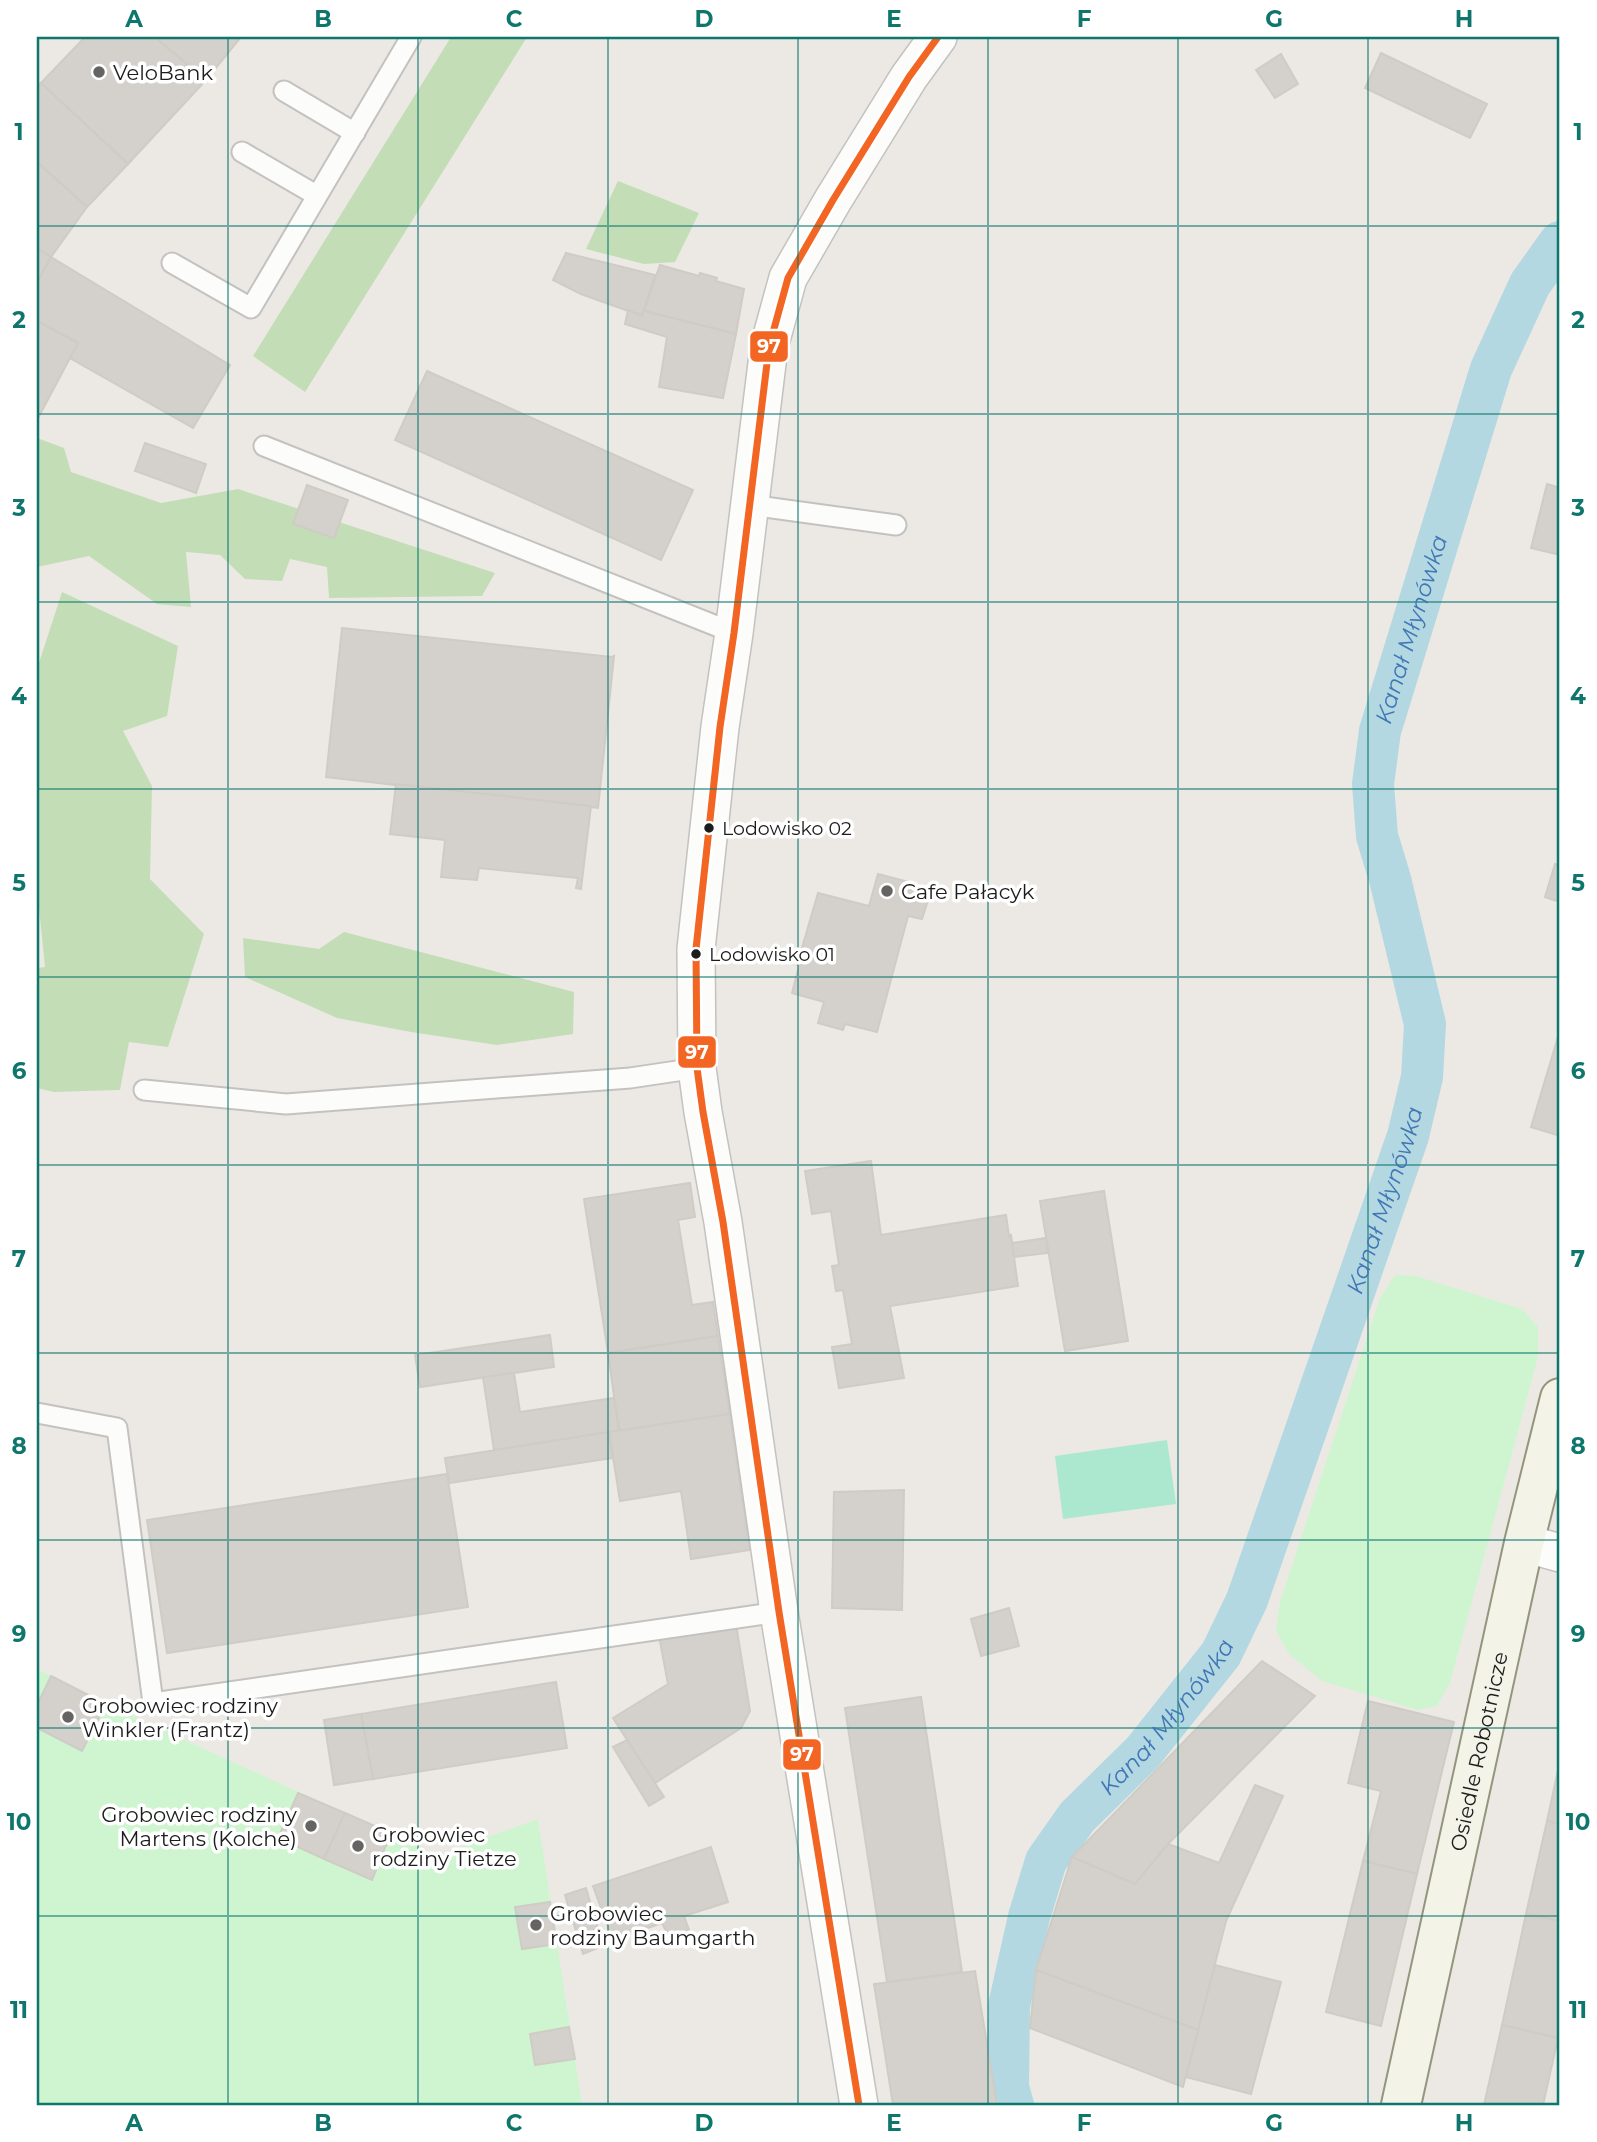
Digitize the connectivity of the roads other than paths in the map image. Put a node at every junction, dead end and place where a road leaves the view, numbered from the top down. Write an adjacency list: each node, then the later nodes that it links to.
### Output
1 (411, 37): 4 (lane)
2 (938, 37): 9 (street)
3 (284, 91): 4 (lane)
4 (355, 133): 6 (lane)
5 (243, 152): 6 (lane)
6 (316, 195): 7 (lane)
7 (172, 263)
8 (264, 446): 11 (lane)
9 (750, 505): 10 (lane); 11 (street)
10 (896, 525)
11 (734, 633): 12 (street)
12 (697, 1068): 13 (lane); 17 (street)
13 (144, 1090)
14 (1560, 1398): 16 (street, Osiedle Robotnicze)
15 (37, 1413): 17 (lane)
16 (1542, 1548): 19 (street, Osiedle Robotnicze)
17 (779, 1612): 18 (street)
18 (859, 2105)
19 (1401, 2105)

